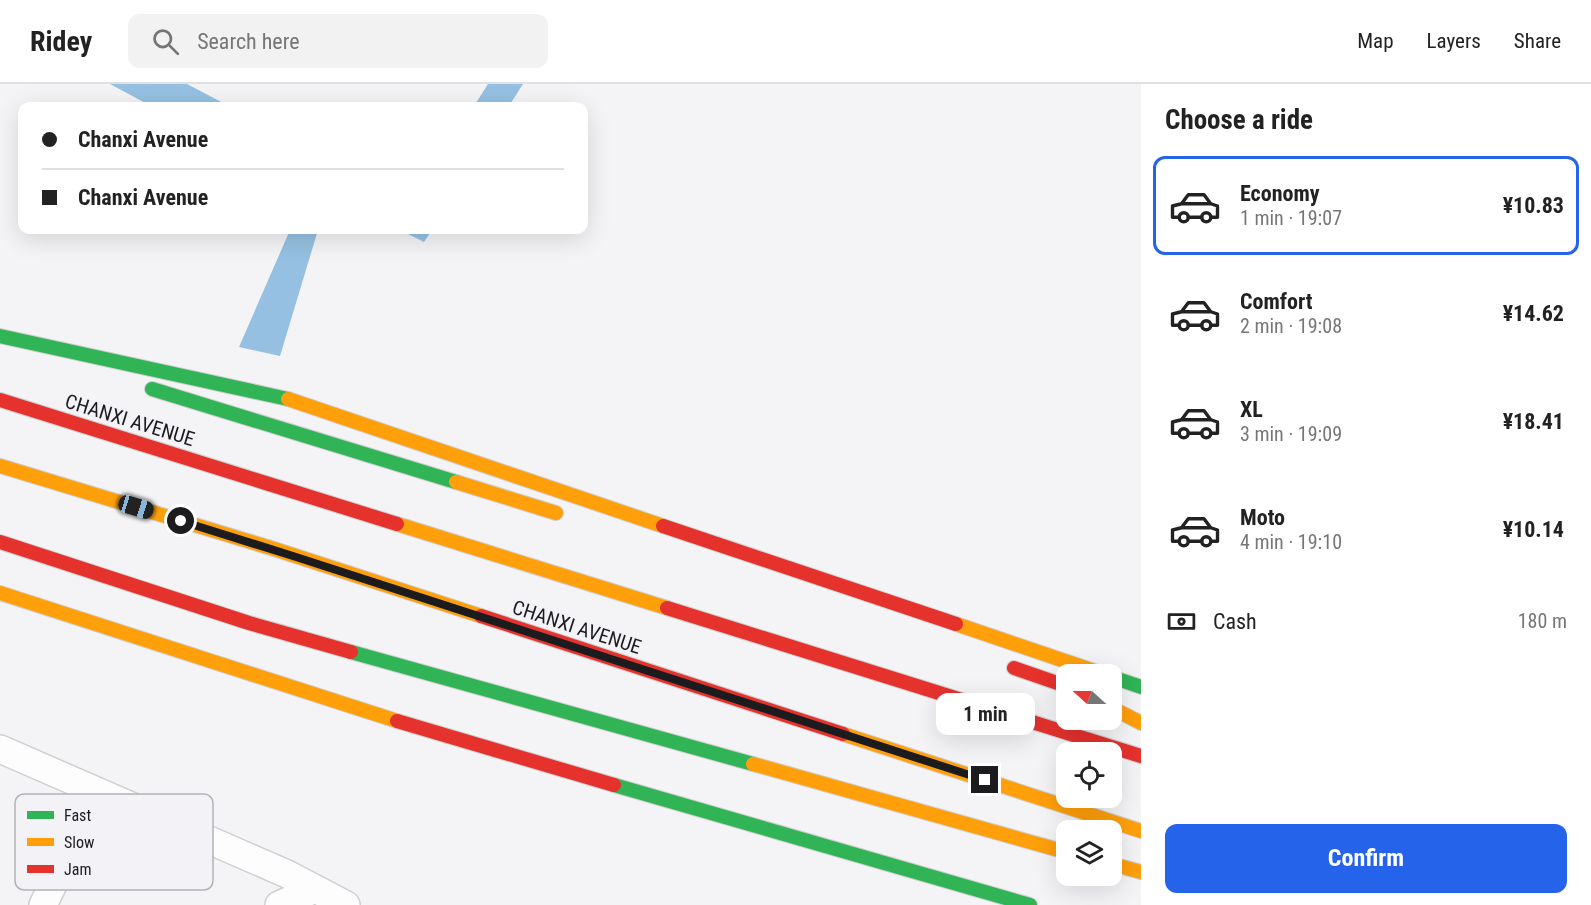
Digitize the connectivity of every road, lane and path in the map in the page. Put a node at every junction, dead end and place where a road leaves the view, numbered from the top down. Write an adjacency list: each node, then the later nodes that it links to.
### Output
1 (0, 336): 11 (main road)
2 (0, 343): 3 (main road)
3 (80, 367)
4 (137, 385): 7 (main road)
5 (0, 400): 18 (main road, CHANXI AVENUE)
6 (0, 466): 20 (main road, CHANXI AVENUE)
7 (572, 517)
8 (0, 542): 22 (main road)
9 (0, 593): 30 (main road)
10 (999, 663): 13 (main road)
11 (1073, 664)
12 (1122, 680): 14 (main road)
13 (1056, 683)
14 (1141, 687)
15 (1122, 713): 16 (main road)
16 (1141, 723)
17 (0, 749): 19 (street)
18 (1141, 756)
19 (103, 794)
20 (1141, 831)
21 (213, 842): 25 (street)
22 (1056, 849)
23 (1122, 867): 24 (main road)
24 (1141, 872)
25 (315, 889): 28 (street); 29 (street)
26 (50, 890): 27 (street)
27 (43, 905)
28 (279, 905)
29 (346, 905)
30 (1030, 905)

